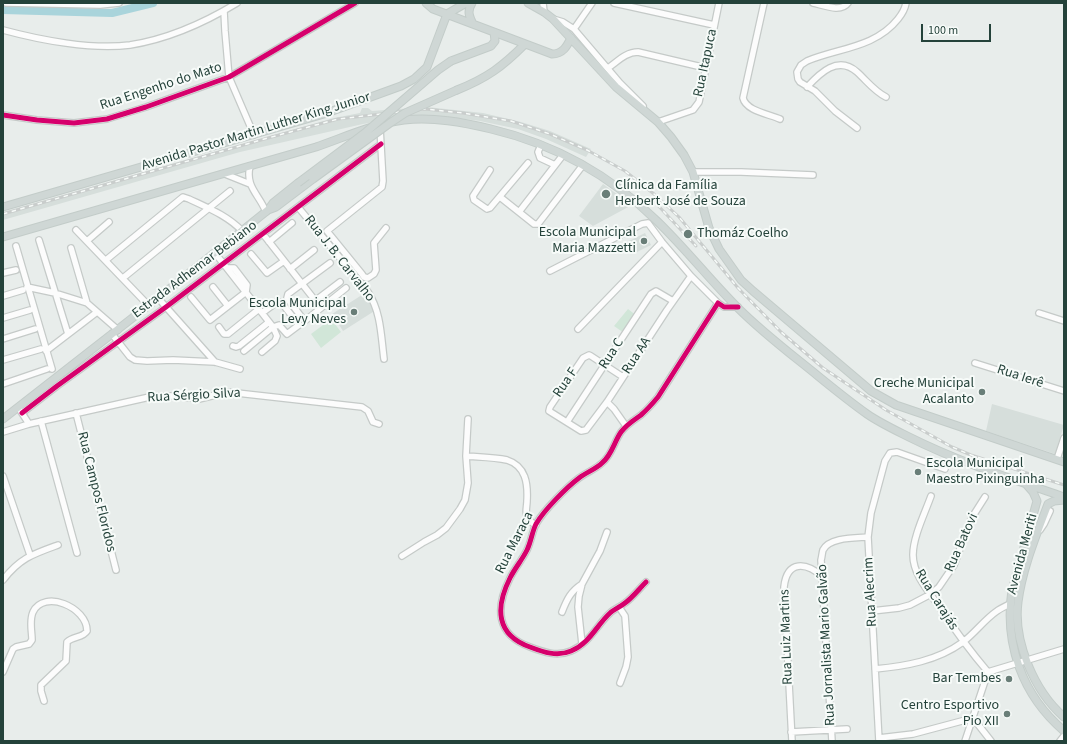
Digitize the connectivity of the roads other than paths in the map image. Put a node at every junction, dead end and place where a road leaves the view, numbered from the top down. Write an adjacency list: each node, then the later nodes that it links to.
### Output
1 (6, 3): 2 (street)
2 (119, 3)
3 (237, 3): 19 (street)
4 (355, 3): 32 (street, Rua Engenho do Mato)
5 (426, 3): 21 (main road)
6 (430, 3): 18 (main road)
7 (466, 3): 18 (main road)
8 (472, 3): 23 (main road)
9 (528, 3): 20 (main road)
10 (542, 3): 20 (street)
11 (592, 3): 25 (street)
12 (614, 3): 24 (street)
13 (719, 3): 24 (street, Rua Itapuca)
14 (764, 3): 37 (street)
15 (813, 3): 16 (street)
16 (848, 3)
17 (906, 3): 33 (street)
18 (458, 6): 21 (main road)
19 (224, 10): 26 (street); 32 (street)
20 (544, 12): 22 (main road)
21 (447, 14): 23 (main road); 41 (main road, Avenida Pastor Martin Luther King Junior)
22 (552, 19): 25 (street); 28 (main road)
23 (473, 24): 27 (main road)
24 (714, 25): 31 (street, Rua Itapuca)
25 (574, 29): 30 (street)
26 (3, 30)
27 (494, 32): 29 (main road); 59 (main road, Estrada Adhemar Bebiano, bridge)
28 (571, 38): 29 (main road); 35 (main road)
29 (525, 44): 59 (main road, Estrada Adhemar Bebiano, bridge)
30 (608, 68): 31 (street); 35 (street)
31 (706, 68): 38 (street, Rua Itapuca)
32 (229, 78): 36 (street, Rua Engenho do Mato); 41 (street)
33 (807, 87): 34 (street); 40 (street)
34 (886, 98)
35 (648, 113): 38 (main road)
36 (3, 115)
37 (780, 118)
38 (658, 122): 50 (main road)
39 (380, 125): 42 (street); 43 (main road, Avenida Pastor Martin Luther King Junior); 48 (main road, Avenida Pastor Martin Luther King Junior)
40 (857, 128)
41 (254, 135): 56 (main road, Avenida Pastor Martin Luther King Junior)
42 (381, 144): 57 (street, Estrada Adhemar Bebiano); 63 (street)
43 (540, 145): 44 (main road, Avenida Pastor Martin Luther King Junior); 46 (street)
44 (563, 155): 46 (street); 47 (main road, Avenida Pastor Martin Luther King Junior)
45 (528, 163): 55 (street)
46 (555, 165): 60 (street)
47 (583, 165): 60 (street); 105 (main road, Avenida Pastor Martin Luther King Junior)
48 (250, 166): 51 (main road, Avenida Pastor Martin Luther King Junior); 53 (street)
49 (490, 170): 55 (street)
50 (693, 172): 52 (street); 146 (main road)
51 (225, 174): 53 (street); 67 (main road, Avenida Pastor Martin Luther King Junior)
52 (813, 175)
53 (250, 184): 59 (street)
54 (230, 191): 58 (street)
55 (500, 197): 60 (street)
56 (3, 207)
57 (298, 207): 66 (street, Estrada Adhemar Bebiano); 124 (street, Rua J. B. Carvalho)
58 (208, 209): 65 (street); 77 (street); 86 (street)
59 (267, 211): 65 (main road, Estrada Adhemar Bebiano)
60 (519, 212)
61 (109, 222): 69 (street)
62 (292, 223): 70 (street)
63 (386, 228)
64 (76, 230): 69 (street)
65 (242, 231): 75 (main road, Estrada Adhemar Bebiano)
66 (263, 234): 70 (street); 80 (street, Estrada Adhemar Bebiano)
67 (3, 237)
68 (39, 240): 93 (street)
69 (87, 241): 77 (street)
70 (269, 242): 78 (street)
71 (662, 242): 83 (street); 85 (street); 115 (street)
72 (16, 246): 90 (street)
73 (71, 248): 99 (street)
74 (314, 250): 81 (street)
75 (215, 253): 80 (street); 96 (main road, Estrada Adhemar Bebiano)
76 (251, 254): 78 (street)
77 (106, 260): 86 (street)
78 (284, 261): 81 (street)
79 (330, 263): 88 (street)
80 (225, 266): 92 (street); 102 (street, Estrada Adhemar Bebiano)
81 (290, 269): 88 (street)
82 (16, 270): 84 (street)
83 (550, 271)
84 (3, 273)
85 (691, 276): 98 (street, Rua AA); 100 (street)
86 (123, 278): 101 (street)
87 (340, 282): 97 (street)
88 (302, 284): 97 (street); 104 (street)
89 (213, 287): 103 (street)
90 (25, 288): 93 (street); 94 (street); 121 (street)
91 (346, 288): 104 (street)
92 (246, 292): 103 (street); 107 (street)
93 (55, 293): 99 (street); 117 (street)
94 (3, 296)
95 (191, 297): 103 (street)
96 (158, 298): 101 (main road, Estrada Adhemar Bebiano); 102 (street)
97 (315, 301): 104 (street)
98 (673, 301): 128 (street, Rua C); 130 (street, Rua AA)
99 (86, 303): 108 (street)
100 (718, 304): 105 (street); 142 (street, Rua Maraca)
101 (149, 306): 116 (main road, Estrada Adhemar Bebiano)
102 (166, 306): 119 (street, Estrada Adhemar Bebiano); 126 (street)
103 (228, 306)
104 (321, 308)
105 (738, 308): 149 (main road, Avenida Pastor Martin Luther King Junior)
106 (30, 310): 110 (street)
107 (260, 311): 112 (street); 112 (street); 113 (street)
108 (97, 312): 116 (street); 117 (street)
109 (1039, 313): 111 (street)
110 (3, 318)
111 (1064, 322)
112 (271, 325): 120 (street); 122 (street); 123 (street)
113 (219, 327)
114 (35, 329): 118 (street)
115 (578, 329)
116 (115, 332): 119 (street); 134 (main road, Estrada Adhemar Bebiano)
117 (68, 334): 121 (street)
118 (3, 339)
119 (118, 342): 126 (street); 134 (street, Estrada Adhemar Bebiano)
120 (233, 346)
121 (44, 350): 125 (street); 131 (street)
122 (244, 351)
123 (262, 352)
124 (384, 359)
125 (3, 360)
126 (215, 362): 129 (street)
127 (975, 363): 132 (street, Rua Ierê)
128 (605, 365): 130 (street); 139 (street, Rua C); 139 (street, Rua F)
129 (240, 369)
130 (623, 377): 133 (street, Rua AA)
131 (3, 384)
132 (1064, 391)
133 (607, 402): 139 (street, Rua AA); 142 (street)
134 (20, 411): 136 (main road, Estrada Adhemar Bebiano); 140 (street)
135 (76, 413): 138 (street, Rua Sérgio Silva); 141 (street, Rua Sérgio Silva); 163 (street, Rua Campos Floridos)
136 (3, 419)
137 (468, 419): 145 (street)
138 (41, 421): 140 (street, Rua Sérgio Silva); 159 (street)
139 (567, 422)
140 (29, 424): 143 (street, Rua Sérgio Silva)
141 (379, 424)
142 (626, 426): 155 (street, Rua Maraca)
143 (3, 432)
144 (1064, 438): 146 (street)
145 (466, 456): 155 (street); 161 (street)
146 (1061, 460)
147 (945, 469): 157 (street, Rua Alecrim)
148 (3, 476): 160 (street)
149 (1026, 484): 152 (main road, Avenida Pastor Martin Luther King Junior); 153 (main road, Avenida Meriti)
150 (931, 496): 169 (street, Rua Carajás)
151 (986, 498): 169 (street, Rua Batovi)
152 (1064, 499): 154 (main road, Avenida Meriti)
153 (1037, 501): 154 (main road); 170 (main road, Avenida Meriti)
154 (1049, 507): 177 (main road, Avenida Meriti)
155 (536, 525): 175 (street, Rua Maraca)
156 (607, 532): 168 (street)
157 (868, 537): 165 (street, Rua Jornalista Mario Galvão); 172 (street, Rua Alecrim)
158 (58, 545): 160 (street)
159 (77, 553)
160 (30, 556): 162 (street)
161 (402, 556)
162 (14, 567): 164 (street); 166 (street)
163 (116, 570)
164 (3, 572)
165 (823, 577): 187 (street, Rua Jornalista Mario Galvão); 189 (street, Rua Luiz Martins)
166 (3, 580)
167 (646, 582): 171 (street, Rua Maraca)
168 (582, 584): 173 (street); 175 (street)
169 (931, 594): 172 (street, Rua Batovi); 174 (street, Rua Carajás)
170 (1010, 604): 174 (street); 178 (main road, Avenida Meriti)
171 (619, 607): 175 (street, Rua Maraca); 182 (street)
172 (872, 611): 179 (street, Rua Alecrim)
173 (562, 612)
174 (963, 642): 179 (street); 181 (street, Rua Carajás)
175 (582, 644)
176 (1064, 649): 177 (street)
177 (1026, 661): 178 (street); 184 (main road, Avenida Meriti)
178 (1017, 664): 181 (street); 188 (main road, Avenida Meriti)
179 (876, 669): 191 (street, Rua Alecrim)
180 (3, 672): 183 (street)
181 (988, 672): 185 (street)
182 (620, 683)
183 (44, 701)
184 (1064, 717)
185 (973, 718): 191 (street); 194 (street); 195 (street)
186 (847, 729): 187 (street)
187 (831, 730): 189 (street); 193 (street, Rua Jornalista Mario Galvão)
188 (1064, 731)
189 (791, 732): 192 (street, Rua Luiz Martins)
190 (1064, 736): 196 (street)
191 (879, 739)
192 (792, 741)
193 (832, 741)
194 (965, 741)
195 (991, 741)
196 (1060, 741)

